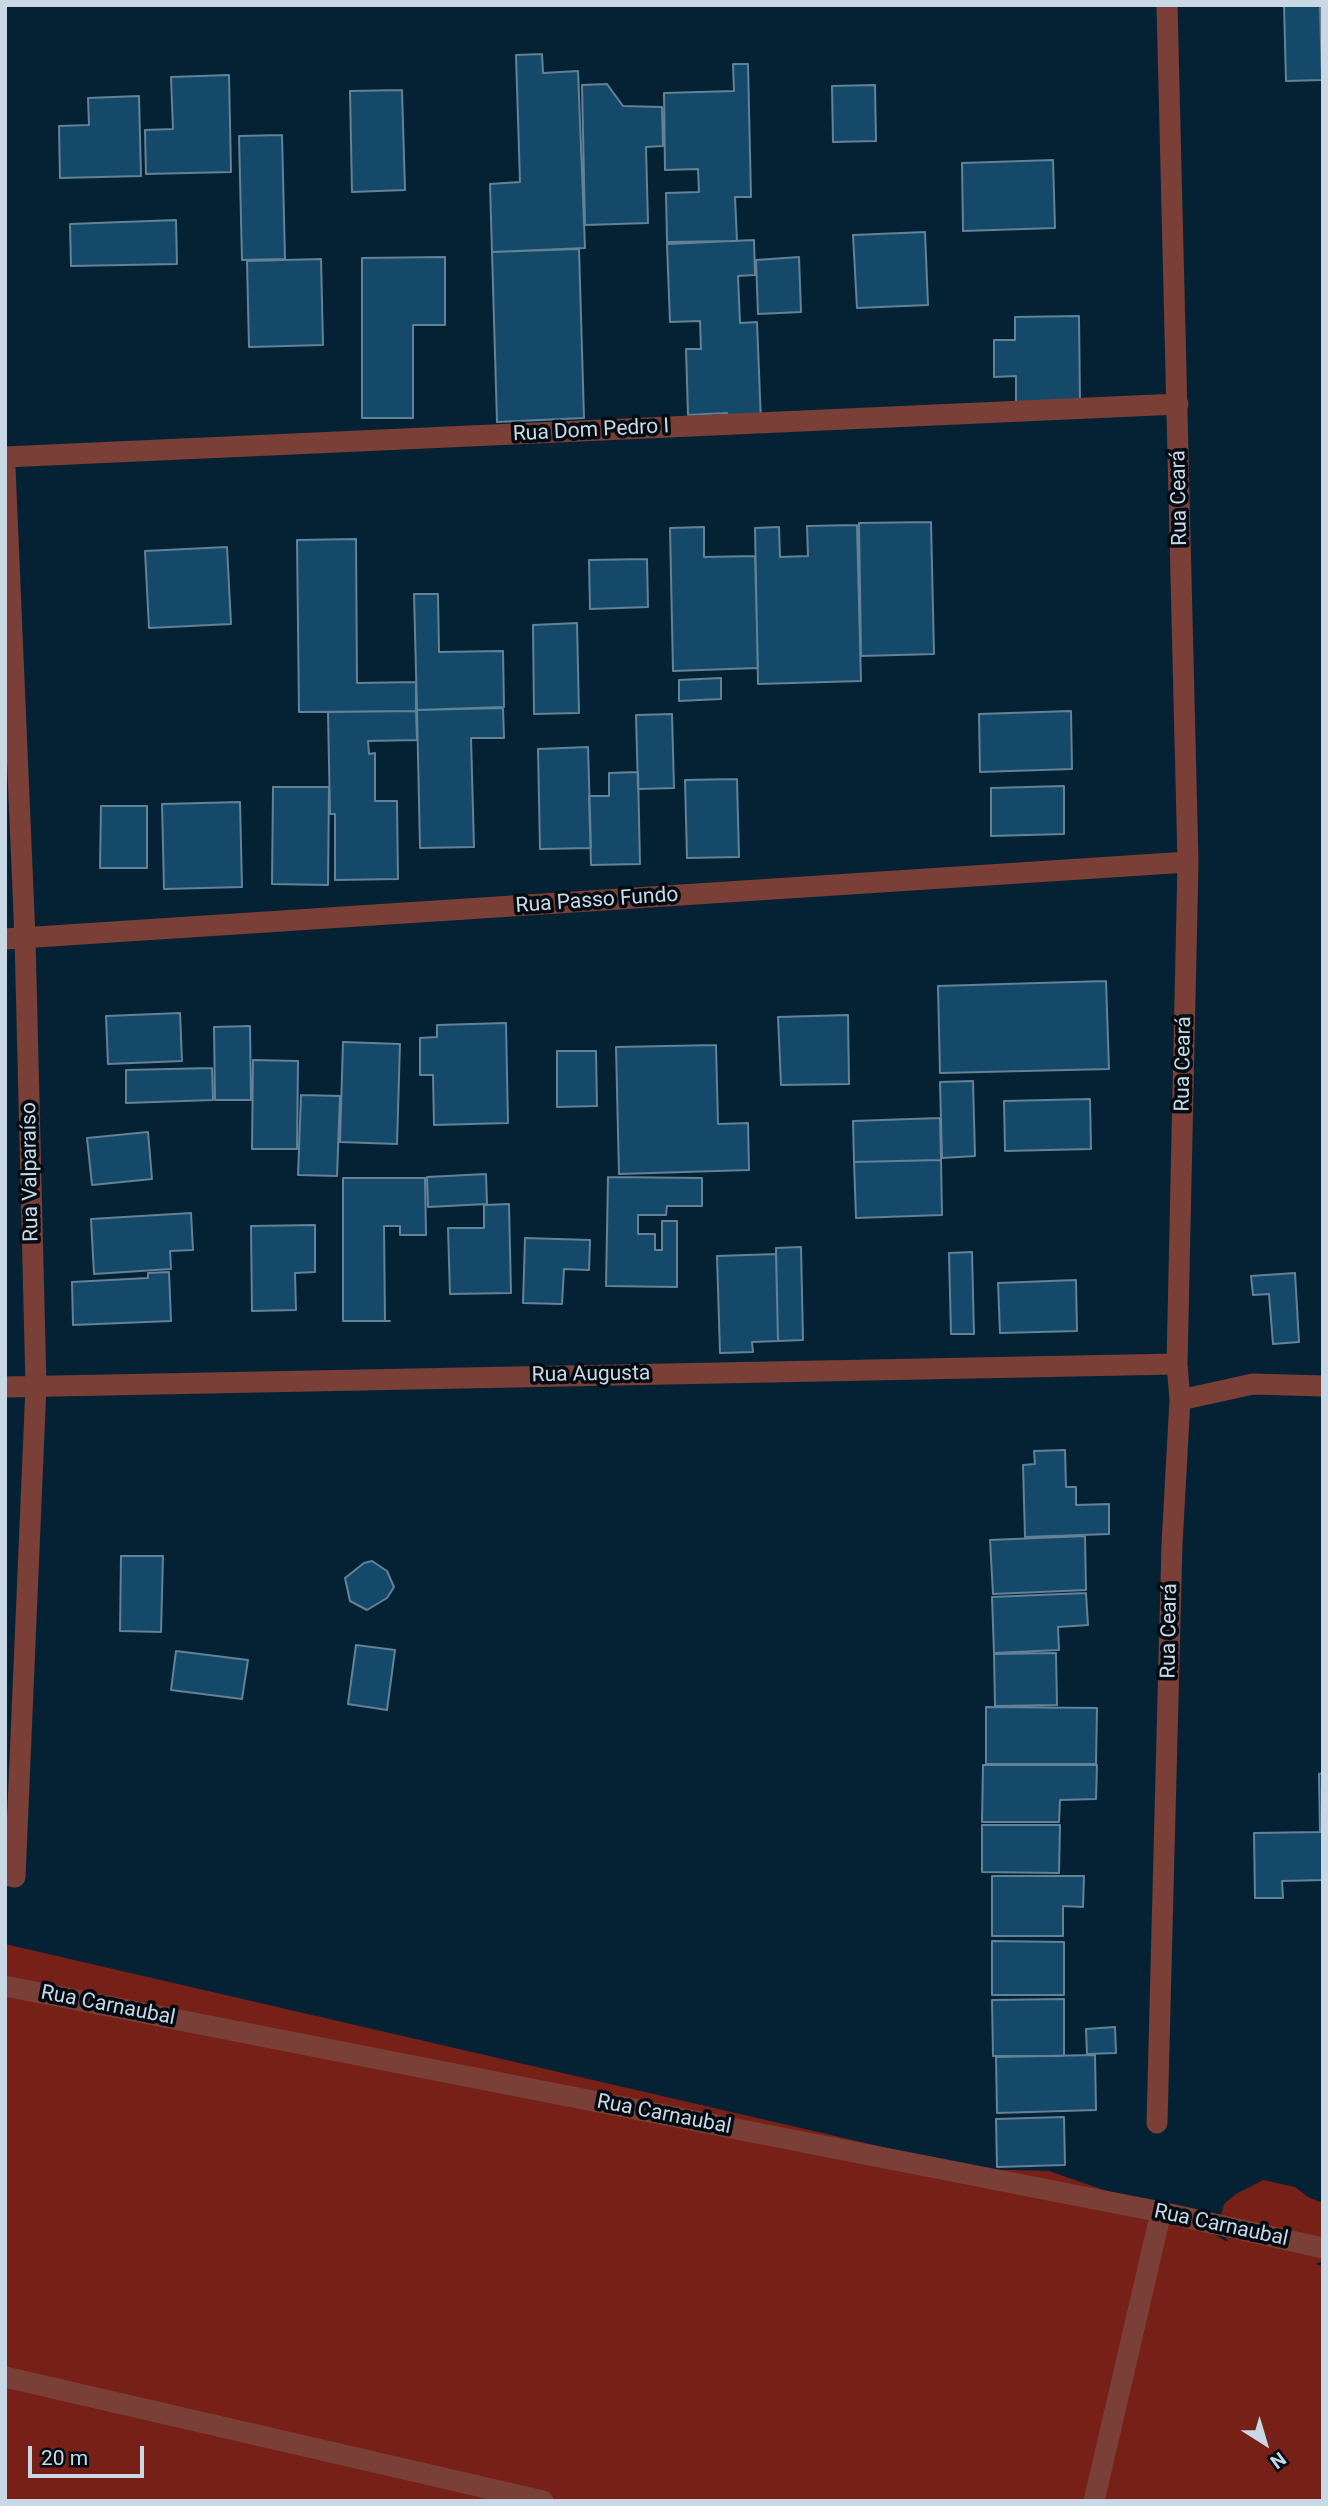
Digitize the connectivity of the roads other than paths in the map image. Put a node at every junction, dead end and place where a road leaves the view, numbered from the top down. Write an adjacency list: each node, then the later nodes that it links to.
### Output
1 (1167, 5): 2 (street, Rua Ceará)
2 (1178, 404): 3 (street, Rua Dom Pedro I); 5 (street, Rua Ceará)
3 (5, 457)
4 (5, 468): 6 (street, Rua Valparaíso)
5 (1188, 862): 6 (street, Rua Passo Fundo); 7 (street, Rua Ceará)
6 (15, 938): 8 (street, Rua Valparaíso)
7 (1177, 1364): 8 (street, Rua Augusta); 11 (street, Rua Ceará)
8 (36, 1386): 10 (street, Rua Augusta); 12 (street, Rua Valparaíso)
9 (1323, 1386): 11 (street)
10 (5, 1387)
11 (1180, 1400): 14 (street, Rua Ceará)
12 (10, 1876)
13 (5, 1986): 15 (street, Rua Carnaubal)
14 (1157, 2123)
15 (1161, 2212): 16 (street, Rua Carnaubal); 19 (street)
16 (1323, 2248)
17 (5, 2377): 18 (street)
18 (543, 2501)
19 (1094, 2501)

